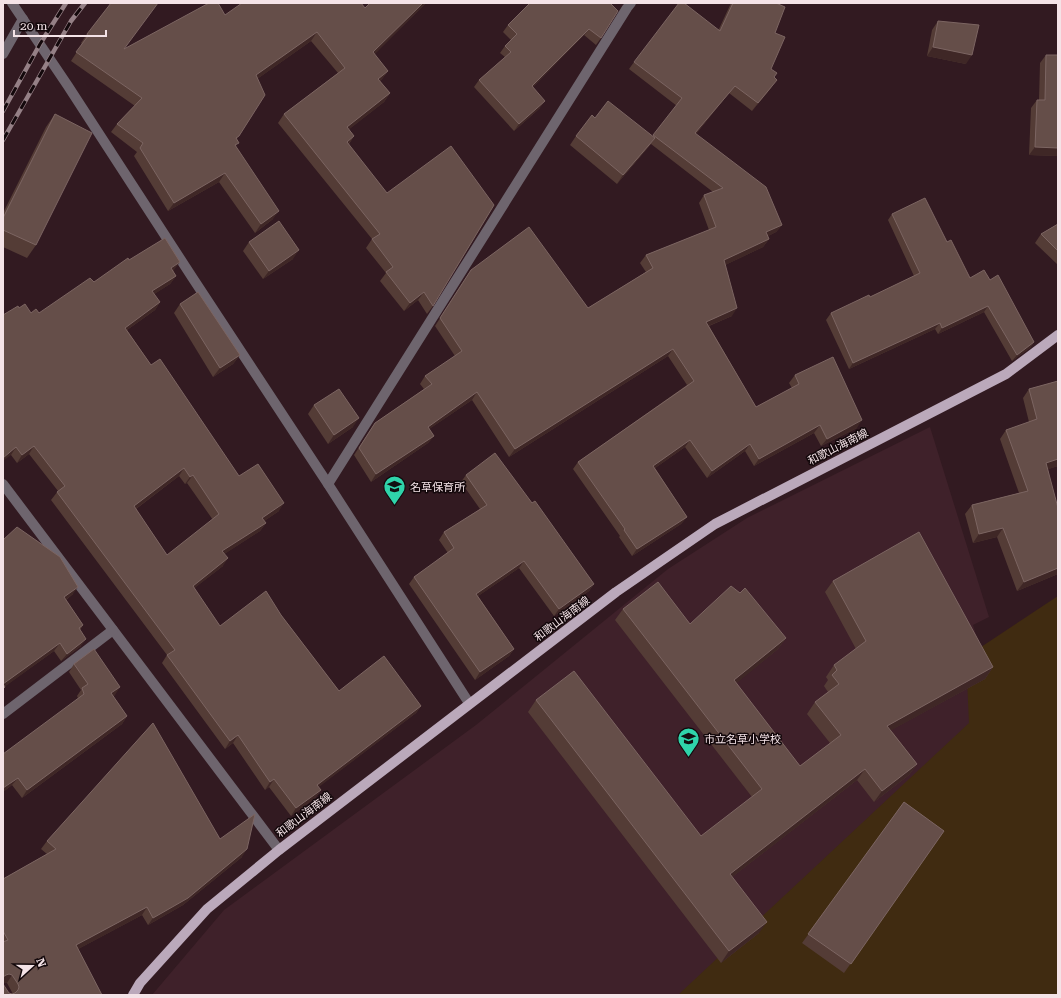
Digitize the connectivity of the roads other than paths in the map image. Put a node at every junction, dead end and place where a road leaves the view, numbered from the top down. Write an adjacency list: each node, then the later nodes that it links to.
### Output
1 (12, 3): 3 (street)
2 (631, 3): 7 (street)
3 (23, 19): 4 (street); 7 (street)
4 (3, 54)
5 (1058, 335): 9 (main road, 和歌山海南線)
6 (3, 484): 8 (street)
7 (328, 484): 9 (street)
8 (113, 630): 10 (street); 11 (street)
9 (469, 704): 11 (main road, 和歌山海南線)
10 (3, 714)
11 (279, 850): 12 (main road, 和歌山海南線)
12 (133, 995)

